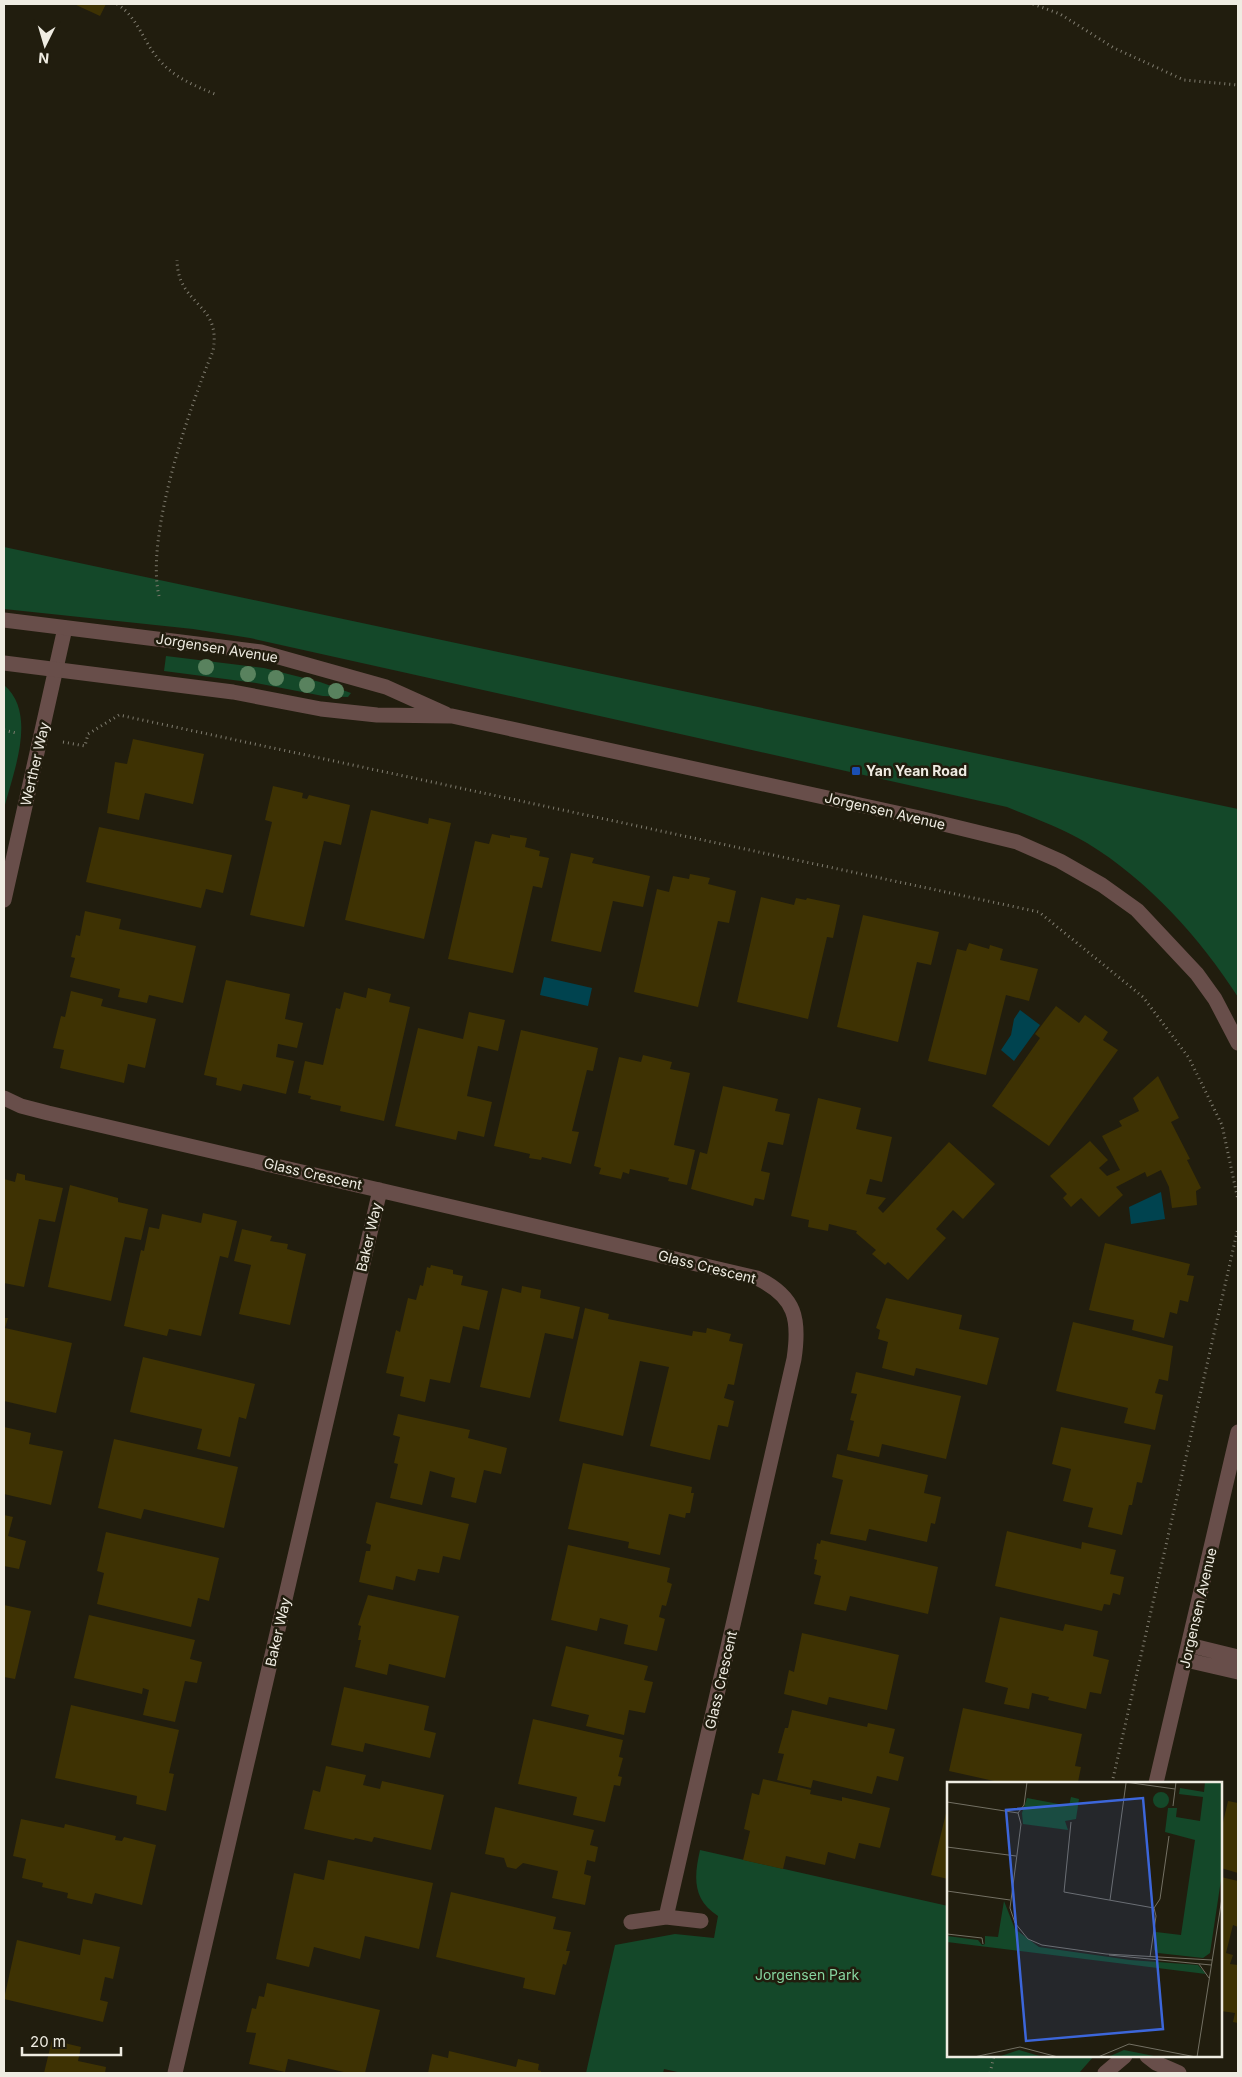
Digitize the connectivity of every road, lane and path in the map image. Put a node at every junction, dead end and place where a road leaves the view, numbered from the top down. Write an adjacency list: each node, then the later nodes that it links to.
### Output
1 (117, 4): 4 (path)
2 (1033, 4): 3 (path)
3 (1238, 85)
4 (216, 95)
5 (177, 260): 6 (path)
6 (159, 596)
7 (4, 620): 8 (street, Jorgensen Avenue)
8 (65, 628): 10 (street, Werther Way); 11 (street, Jorgensen Avenue)
9 (4, 663): 10 (street, Jorgensen Avenue)
10 (57, 669): 11 (street, Jorgensen Avenue); 13 (street, Werther Way)
11 (452, 716): 15 (street, Jorgensen Avenue)
12 (4, 730): 13 (path)
13 (41, 738): 14 (street, Werther Way); 18 (path)
14 (4, 900)
15 (1238, 1043)
16 (4, 1098): 17 (street, Glass Crescent)
17 (380, 1190): 27 (street, Glass Crescent); 33 (street, Baker Way)
18 (1238, 1200)
19 (1238, 1228): 25 (path)
20 (1238, 1432): 21 (street, Jorgensen Avenue)
21 (1189, 1645): 22 (street); 23 (street, Jorgensen Avenue)
22 (1238, 1657)
23 (1186, 1660): 24 (street); 26 (street, Jorgensen Avenue)
24 (1238, 1672)
25 (1112, 1782)
26 (1156, 1782)
27 (666, 1917): 28 (street); 29 (street)
28 (701, 1920)
29 (631, 1922)
30 (994, 2057): 34 (path)
31 (1124, 2057): 35 (street)
32 (1148, 2057): 36 (street)
33 (175, 2073)
34 (990, 2073)
35 (1105, 2073)
36 (1179, 2073)

